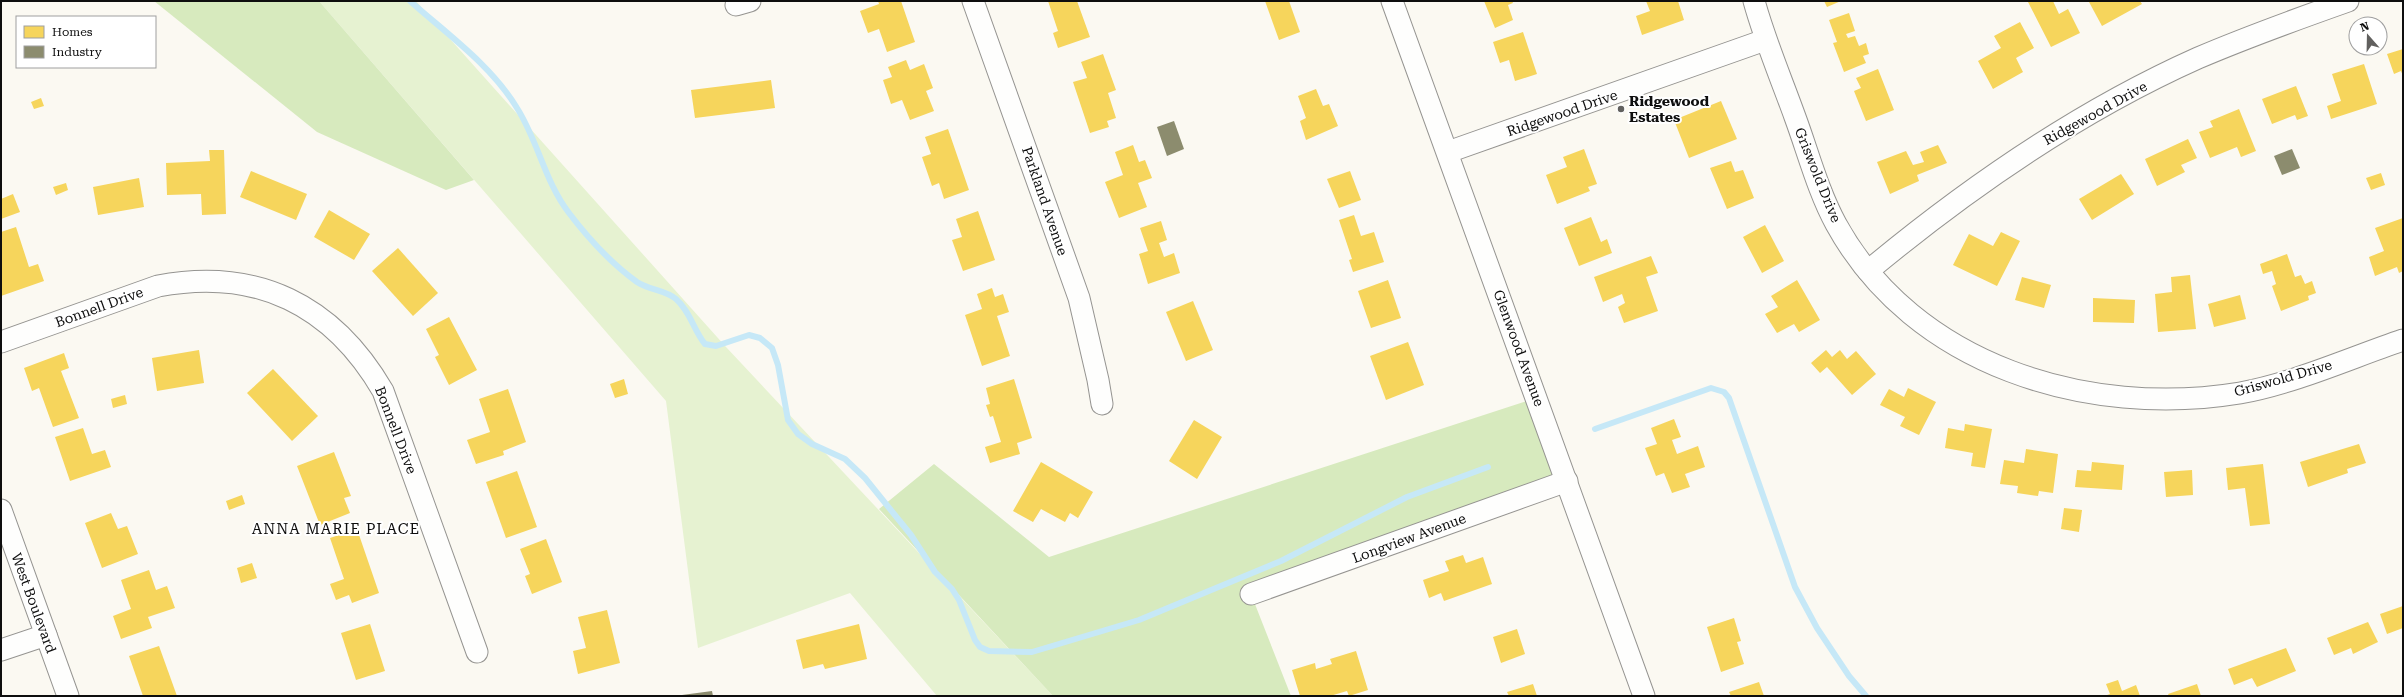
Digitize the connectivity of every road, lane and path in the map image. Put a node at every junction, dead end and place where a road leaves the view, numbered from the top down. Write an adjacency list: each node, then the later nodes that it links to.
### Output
1 (973, 1): 10 (street, Parkland Avenue)
2 (1392, 1): 6 (street, Glenwood Avenue)
3 (1754, 1): 5 (street, Griswold Drive)
4 (2348, 1): 7 (street, Ridgewood Drive)
5 (1765, 40): 6 (street, Ridgewood Drive); 7 (street, Griswold Drive)
6 (1448, 152): 11 (street, Glenwood Avenue)
7 (1868, 271): 8 (street, Griswold Drive)
8 (2403, 340)
9 (1, 342): 16 (street, Bonnell Drive)
10 (1102, 404)
11 (1567, 481): 13 (street, Longview Avenue); 18 (street, Glenwood Avenue)
12 (1, 510): 14 (street, West Boulevard)
13 (1250, 594)
14 (46, 635): 15 (street); 17 (street, West Boulevard)
15 (1, 650)
16 (477, 652)
17 (68, 696)
18 (1644, 696)

